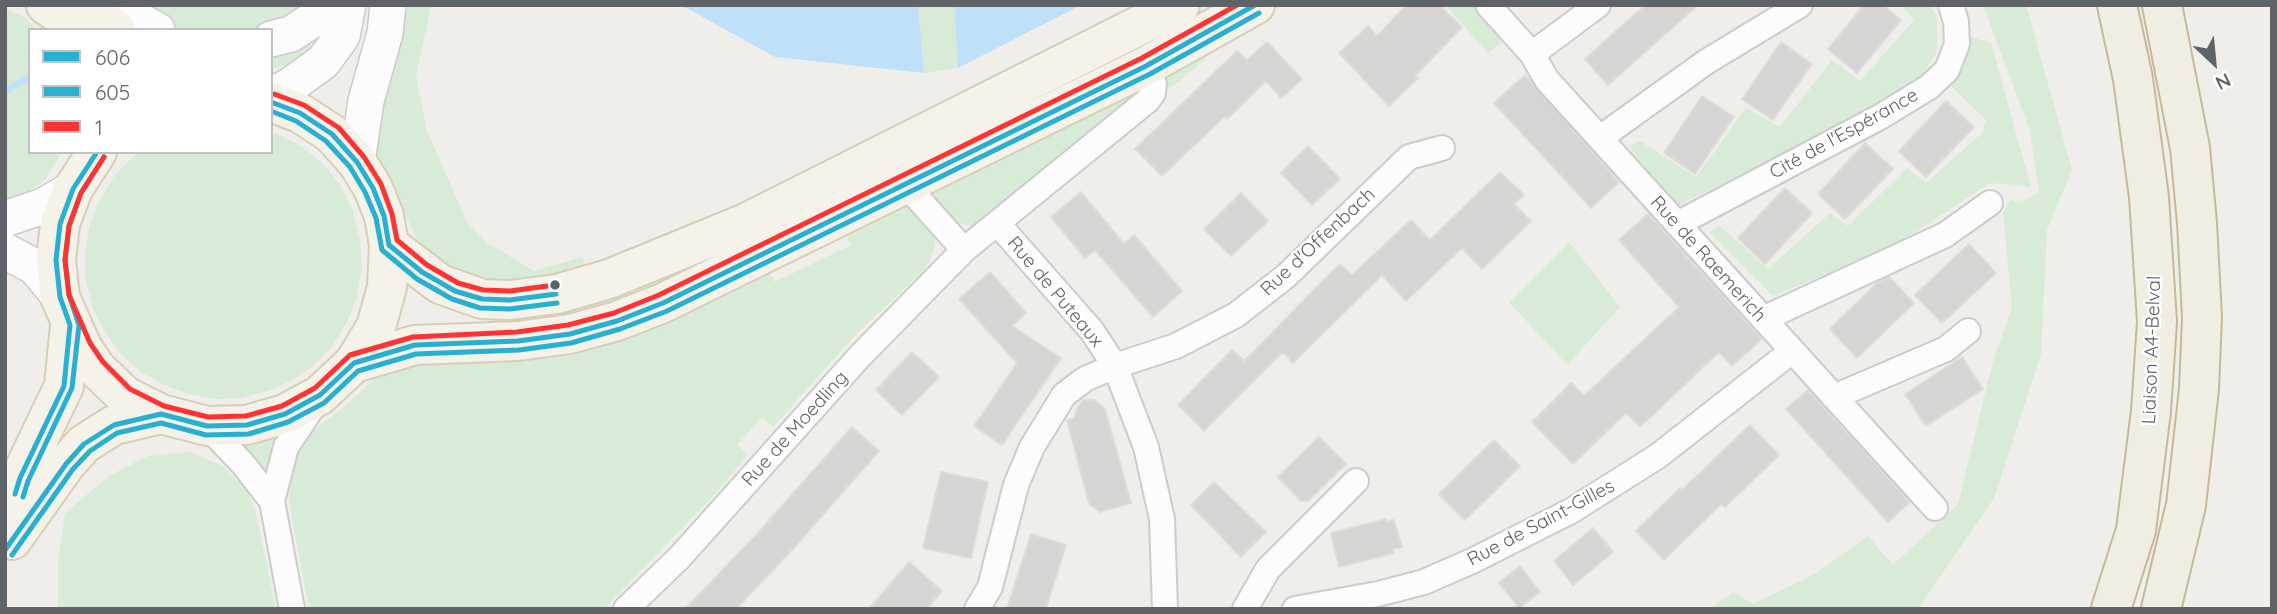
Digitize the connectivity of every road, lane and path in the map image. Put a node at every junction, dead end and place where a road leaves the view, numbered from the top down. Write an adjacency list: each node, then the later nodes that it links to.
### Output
1 (46, 5): 15 (main road)
2 (83, 5): 16 (main road)
3 (110, 5): 17 (main road)
4 (335, 5): 18 (main road)
5 (348, 5): 21 (main road)
6 (388, 5): 26 (main road)
7 (1180, 5): 33 (main road)
8 (1255, 5): 20 (main road)
9 (1488, 5): 19 (street, Rue de Raemerich)
10 (1598, 5): 19 (street)
11 (1800, 5): 23 (street)
12 (1951, 5): 32 (street, Cité de l'Espérance)
13 (2116, 5): 57 (highway, Liaison A4-Belval)
14 (2162, 5): 58 (highway)
15 (76, 28)
16 (113, 28)
17 (153, 28)
18 (273, 38)
19 (1532, 54): 23 (street, Rue de Raemerich)
20 (1146, 66): 27 (main road); 31 (street)
21 (273, 95)
22 (273, 103): 26 (main road)
23 (1600, 138): 32 (street, Rue de Raemerich)
24 (1442, 148): 41 (street, Rue d'Offenbach)
25 (96, 154): 28 (main road)
26 (357, 162): 33 (main road)
27 (905, 184): 34 (street); 40 (main road)
28 (73, 189): 30 (main road); 36 (main road)
29 (1990, 203): 37 (street)
30 (5, 219)
31 (998, 224): 34 (street, Rue de Puteaux); 41 (street, Rue de Puteaux)
32 (1677, 224): 37 (street, Rue de Raemerich)
33 (389, 245): 40 (main road)
34 (964, 250): 52 (street, Rue de Moedling)
35 (5, 251): 36 (main road)
36 (65, 311): 44 (main road); 49 (main road)
37 (1763, 319): 39 (street, Rue de Raemerich)
38 (1968, 331): 43 (street)
39 (1793, 351): 43 (street, Rue de Raemerich); 56 (street, Rue de Saint-Gilles)
40 (354, 362): 42 (main road)
41 (1115, 366): 53 (street, Rue d'Offenbach); 54 (street, Rue de Puteaux)
42 (320, 395): 45 (main road); 47 (street)
43 (1834, 397): 48 (street, Rue de Raemerich)
44 (161, 414): 45 (main road); 50 (main road)
45 (207, 426): 47 (street)
46 (1356, 481): 55 (street)
47 (272, 501): 51 (street)
48 (1934, 508)
49 (5, 538)
50 (5, 550)
51 (292, 609)
52 (626, 609)
53 (977, 609)
54 (1165, 609)
55 (1245, 609)
56 (1295, 609)
57 (2112, 609)
58 (2161, 609)

